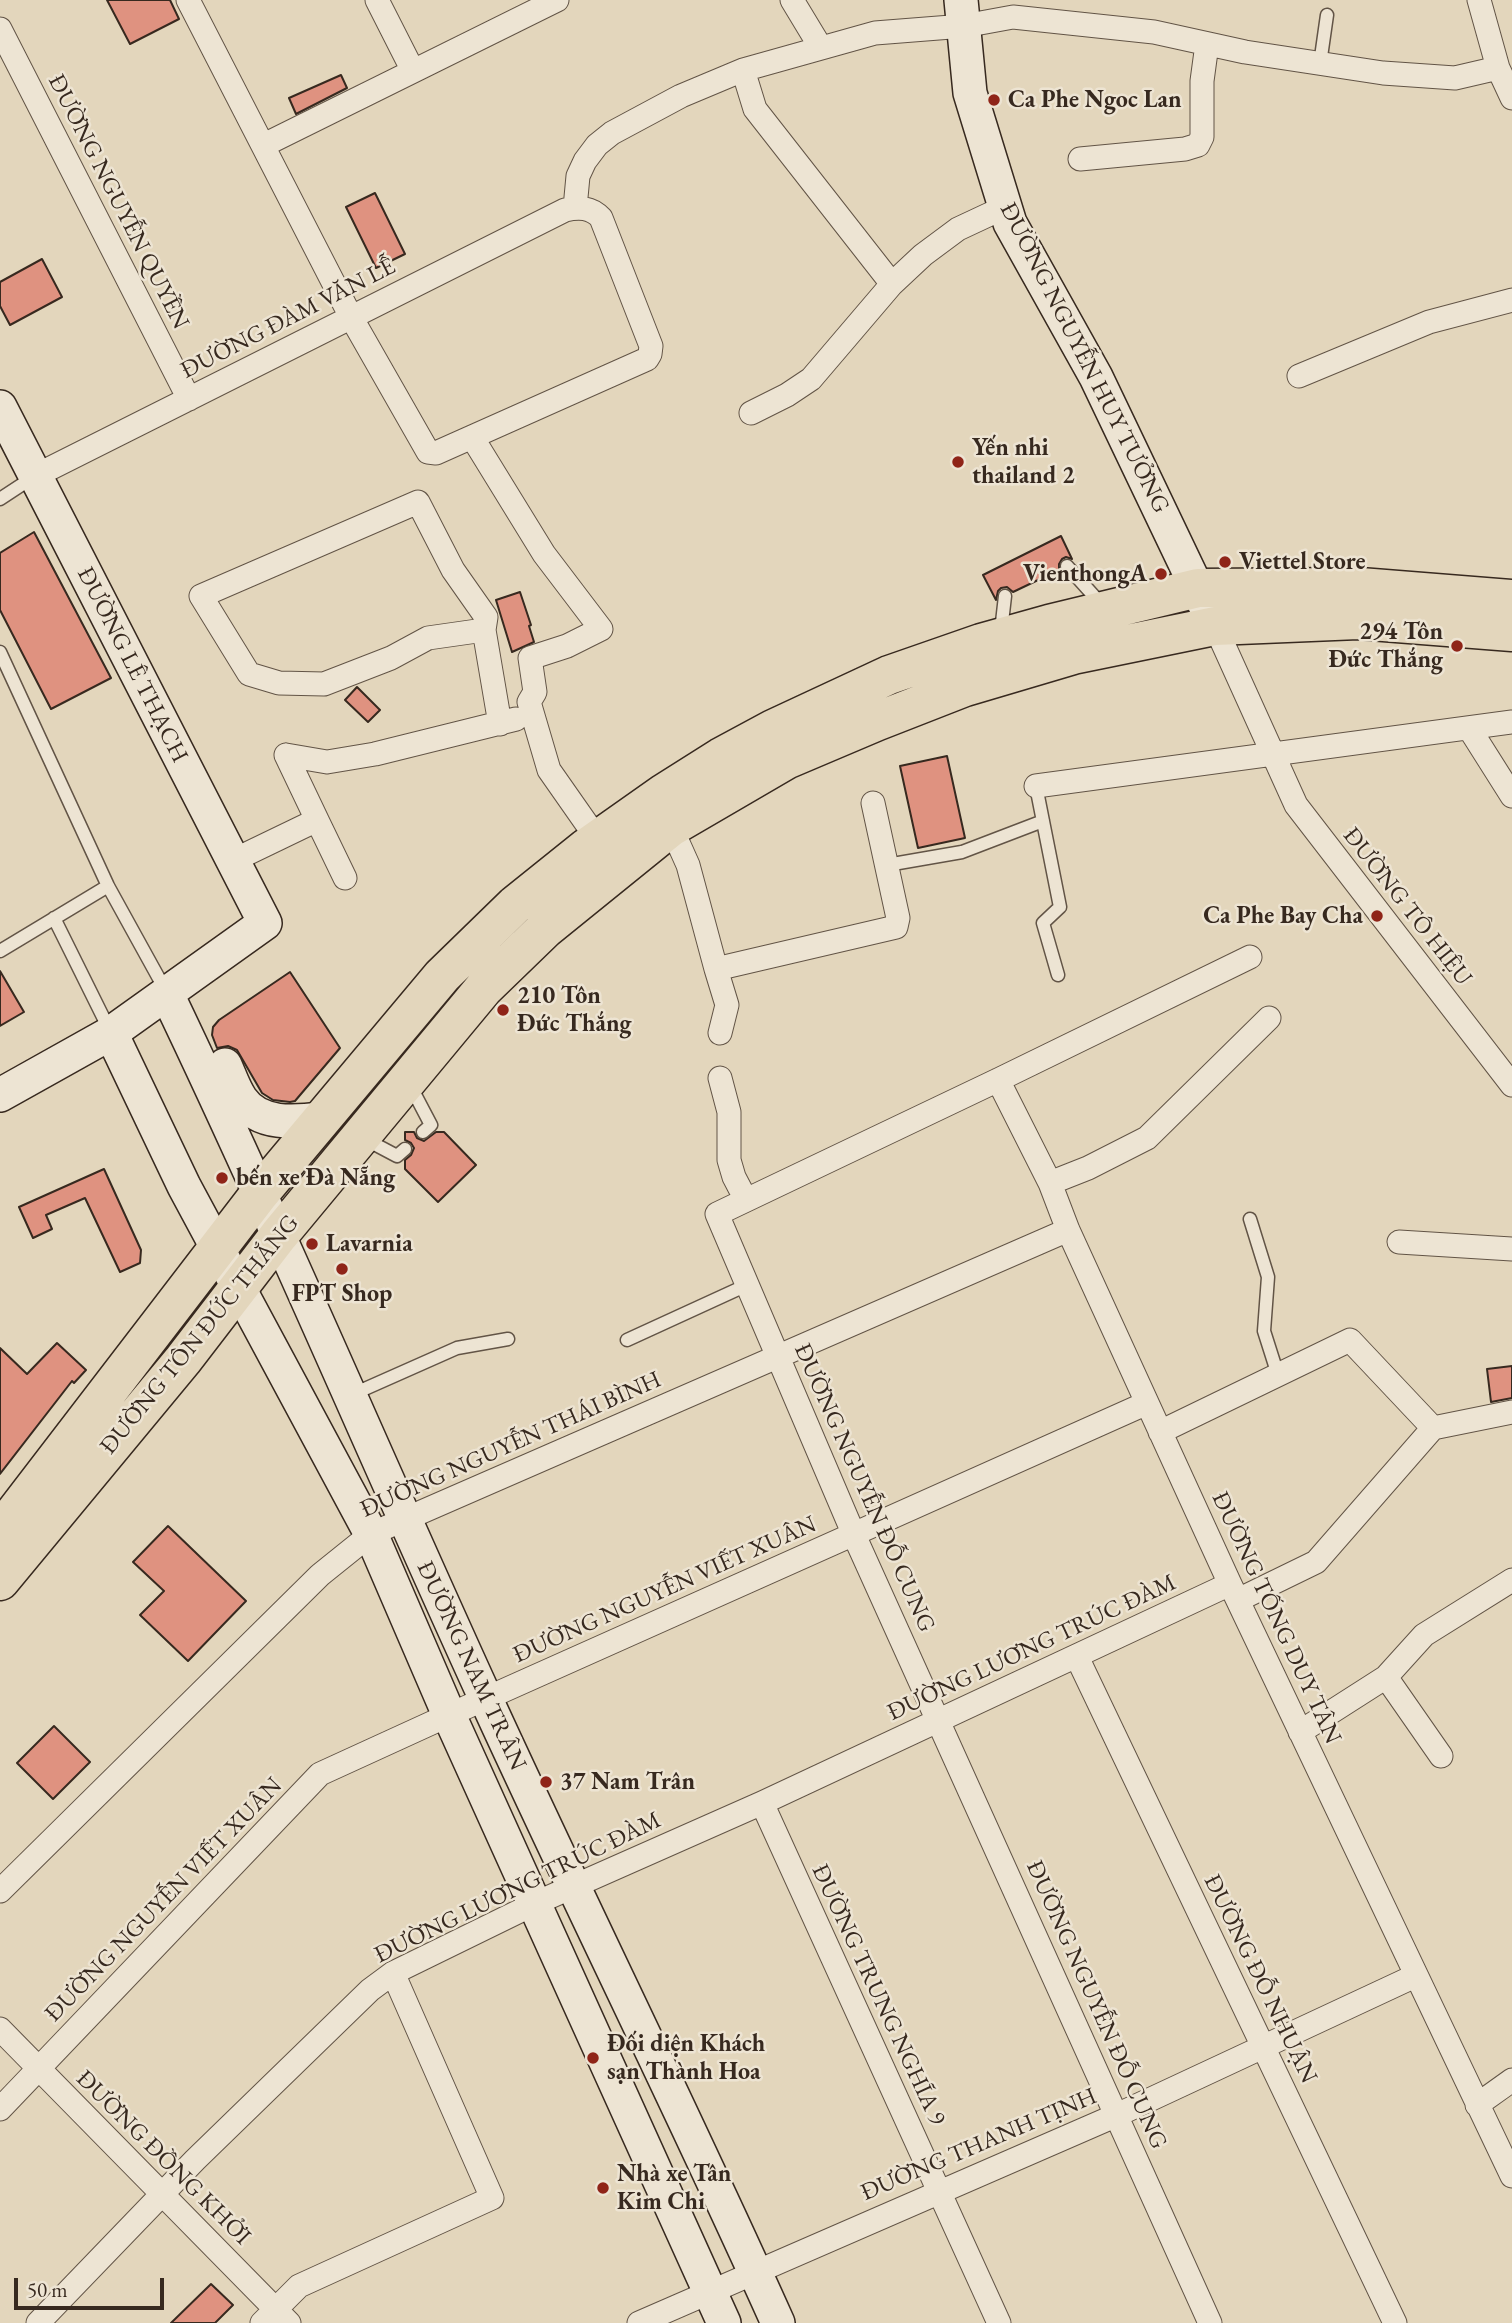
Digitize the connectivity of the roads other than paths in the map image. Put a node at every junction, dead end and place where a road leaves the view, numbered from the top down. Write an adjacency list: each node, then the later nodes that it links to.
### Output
1 (188, 0): 16 (street)
2 (377, 0): 14 (street)
3 (557, 0): 14 (street)
4 (792, 0): 10 (street)
5 (1479, 0): 12 (street)
6 (962, 13): 9 (street); 10 (street); 18 (street, ĐƯỜNG NGUYỄN HUY TƯỞNG)
7 (1326, 15): 11 (lane)
8 (0, 29): 24 (street, ĐƯỜNG NGUYỄN QUYỀN)
9 (1207, 44): 11 (street); 17 (street)
10 (821, 48): 13 (street)
11 (1320, 64): 12 (street)
12 (1498, 68): 15 (street)
13 (743, 70): 19 (street); 20 (street)
14 (413, 71): 16 (street)
15 (1512, 98)
16 (264, 145): 22 (street)
17 (1080, 159)
18 (1006, 208): 20 (street); 31 (street, ĐƯỜNG NGUYỄN HUY TƯỞNG)
19 (570, 209): 22 (street, ĐƯỜNG ĐÀM VĂN LỄ); 27 (street)
20 (892, 284): 26 (street)
21 (1512, 300): 23 (street)
22 (351, 317): 24 (street, ĐƯỜNG ĐÀM VĂN LỄ); 27 (street)
23 (1299, 376)
24 (189, 399): 28 (street, ĐƯỜNG ĐÀM VĂN LỄ)
25 (0, 407): 28 (street, ĐƯỜNG LÊ THẠCH)
26 (751, 413)
27 (472, 437): 42 (street)
28 (35, 476): 29 (lane); 54 (street, ĐƯỜNG LÊ THẠCH)
29 (0, 499)
30 (1067, 566): 34 (lane)
31 (1198, 588): 33 (highway, ĐƯỜNG TÔN ĐỨC THẮNG); 34 (highway, ĐƯỜNG TÔN ĐỨC THẮNG); 35 (street, ĐƯỜNG NGUYỄN HUY TƯỞNG)
32 (1005, 596): 38 (lane)
33 (1512, 599)
34 (1106, 610): 38 (highway, ĐƯỜNG TÔN ĐỨC THẮNG)
35 (1215, 625): 37 (highway, ĐƯỜNG TÔN ĐỨC THẮNG); 41 (highway, ĐƯỜNG TÔN ĐỨC THẮNG); 46 (street, ĐƯỜNG TÔ HIỆU)
36 (484, 630): 36 (street); 44 (street)
37 (1512, 632)
38 (1001, 638): 40 (highway, ĐƯỜNG TÔN ĐỨC THẮNG)
39 (0, 652): 57 (lane)
40 (889, 675): 41 (highway); 53 (highway, ĐƯỜNG TÔN ĐỨC THẮNG)
41 (904, 710): 52 (highway, ĐƯỜNG TÔN ĐỨC THẮNG)
42 (532, 715): 44 (street); 53 (street)
43 (1512, 722): 45 (street)
44 (500, 723): 50 (street)
45 (1469, 728): 46 (street); 48 (street)
46 (1273, 754): 47 (street); 70 (street, ĐƯỜNG TÔ HIỆU)
47 (1036, 786): 51 (lane)
48 (1512, 796)
49 (873, 803): 55 (street)
50 (317, 820): 54 (street); 56 (street)
51 (1043, 821): 55 (lane); 62 (lane)
52 (671, 827): 61 (street); 68 (highway, ĐƯỜNG TÔN ĐỨC THẮNG)
53 (598, 840): 72 (highway, ĐƯỜNG TÔN ĐỨC THẮNG)
54 (232, 862): 63 (street, ĐƯỜNG LÊ THẠCH)
55 (887, 865): 61 (street)
56 (345, 878)
57 (108, 886): 58 (lane); 63 (lane)
58 (54, 918): 59 (lane); 66 (lane)
59 (0, 951)
60 (1250, 957): 69 (street, ĐƯỜNG NGUYỄN ĐỖ CUNG)
61 (716, 969): 65 (street)
62 (1058, 975)
63 (176, 987): 66 (street); 72 (street); 77 (street)
64 (1269, 1018): 76 (street)
65 (720, 1032)
66 (111, 1034): 71 (street); 83 (street)
67 (720, 1078): 78 (street)
68 (407, 1079): 73 (lane); 74 (highway, ĐƯỜNG TÔN ĐỨC THẮNG)
69 (998, 1080): 76 (street, ĐƯỜNG TỐNG DUY TÂN); 78 (street, ĐƯỜNG NGUYỄN ĐỖ CUNG)
70 (1512, 1085)
71 (0, 1095)
72 (322, 1119): 77 (highway, ĐƯỜNG TÔN ĐỨC THẮNG)
73 (423, 1132)
74 (360, 1136): 75 (lane); 81 (highway, ĐƯỜNG TÔN ĐỨC THẮNG)
75 (405, 1149)
76 (1049, 1183): 80 (street, ĐƯỜNG TỐNG DUY TÂN)
77 (260, 1193): 81 (street, ĐƯỜNG NAM TRÂN); 83 (highway, ĐƯỜNG TÔN ĐỨC THẮNG)
78 (746, 1200): 85 (street, ĐƯỜNG NGUYỄN ĐỖ CUNG)
79 (1250, 1219): 90 (lane)
80 (1068, 1230): 89 (street, ĐƯỜNG NGUYỄN THÁI BÌNH); 92 (street, ĐƯỜNG TỐNG DUY TÂN)
81 (279, 1234): 86 (highway, ĐƯỜNG TÔN ĐỨC THẮNG); 91 (street, ĐƯỜNG NAM TRÂN)
82 (1399, 1242): 84 (street)
83 (217, 1248): 86 (street, ĐƯỜNG NAM TRÂN); 97 (highway, ĐƯỜNG TÔN ĐỨC THẮNG)
84 (1512, 1249)
85 (747, 1285): 88 (lane); 89 (street, ĐƯỜNG NGUYỄN ĐỖ CUNG)
86 (239, 1288): 98 (street, ĐƯỜNG NAM TRÂN); 101 (highway, ĐƯỜNG TÔN ĐỨC THẮNG)
87 (508, 1339): 91 (lane)
88 (627, 1340)
89 (776, 1356): 96 (street, ĐƯỜNG NGUYỄN THÁI BÌNH); 99 (street, ĐƯỜNG NGUYỄN ĐỖ CUNG)
90 (1278, 1375): 94 (street); 95 (street)
91 (349, 1396): 96 (street, ĐƯỜNG NAM TRÂN)
92 (1147, 1404): 95 (street, ĐƯỜNG TỐNG DUY TÂN); 99 (street, ĐƯỜNG NGUYỄN VIẾT XUÂN)
93 (1512, 1412): 94 (street)
94 (1433, 1428): 102 (street, ĐƯỜNG LƯƠNG TRÚC ĐÀM)
95 (1160, 1432): 102 (street, ĐƯỜNG TỐNG DUY TÂN)
96 (404, 1520): 98 (street, ĐƯỜNG NGUYỄN THÁI BÌNH); 105 (street, ĐƯỜNG NAM TRÂN)
97 (0, 1532)
98 (371, 1534): 106 (street, ĐƯỜNG NAM TRÂN); 112 (street, ĐƯỜNG NGUYỄN THÁI BÌNH)
99 (853, 1535): 105 (street, ĐƯỜNG NGUYỄN VIẾT XUÂN); 107 (street, ĐƯỜNG NGUYỄN ĐỖ CUNG)
100 (1512, 1580): 104 (street)
101 (0, 1581)
102 (1234, 1592): 103 (street, ĐƯỜNG LƯƠNG TRÚC ĐÀM); 108 (street, ĐƯỜNG TỐNG DUY TÂN)
103 (1077, 1657): 107 (street, ĐƯỜNG LƯƠNG TRÚC ĐÀM); 117 (street, ĐƯỜNG ĐỖ NHUẬN)
104 (1386, 1677): 108 (street); 109 (street)
105 (485, 1699): 106 (street, ĐƯỜNG NGUYỄN VIẾT XUÂN); 111 (street, ĐƯỜNG NAM TRÂN)
106 (449, 1715): 113 (street, ĐƯỜNG NAM TRÂN); 118 (street, ĐƯỜNG NGUYỄN VIẾT XUÂN)
107 (938, 1721): 110 (street, ĐƯỜNG LƯƠNG TRÚC ĐÀM); 122 (street, ĐƯỜNG NGUYỄN ĐỖ CUNG)
108 (1300, 1731): 115 (street, ĐƯỜNG TỐNG DUY TÂN)
109 (1441, 1756)
110 (762, 1803): 111 (street, ĐƯỜNG LƯƠNG TRÚC ĐÀM); 124 (street, ĐƯỜNG TRUNG NGHĨA 9)
111 (573, 1887): 113 (street, ĐƯỜNG LƯƠNG TRÚC ĐÀM); 126 (street, ĐƯỜNG NAM TRÂN)
112 (0, 1891)
113 (536, 1903): 114 (street, ĐƯỜNG LƯƠNG TRÚC ĐÀM); 127 (street, ĐƯỜNG NAM TRÂN)
114 (393, 1973): 125 (street, ĐƯỜNG LƯƠNG TRÚC ĐÀM); 128 (street)
115 (1415, 1976): 117 (street, ĐƯỜNG THANH TỊNH); 120 (street, ĐƯỜNG TỐNG DUY TÂN)
116 (0, 2029): 118 (street, ĐƯỜNG ĐỒNG KHỞI)
117 (1263, 2046): 122 (street, ĐƯỜNG THANH TỊNH); 135 (street, ĐƯỜNG ĐỖ NHUẬN)
118 (38, 2069): 121 (street, ĐƯỜNG NGUYỄN VIẾT XUÂN); 125 (street, ĐƯỜNG ĐỒNG KHỞI)
119 (1512, 2080): 120 (street)
120 (1478, 2105): 123 (street, ĐƯỜNG TỐNG DUY TÂN)
121 (0, 2109)
122 (1117, 2115): 124 (street, ĐƯỜNG THANH TỊNH); 134 (street, ĐƯỜNG NGUYỄN ĐỖ CUNG)
123 (1512, 2176)
124 (939, 2191): 126 (street, ĐƯỜNG THANH TỊNH); 133 (street, ĐƯỜNG TRUNG NGHĨA 9)
125 (162, 2194): 128 (street, ĐƯỜNG ĐỒNG KHỞI); 129 (street, ĐƯỜNG LƯƠNG TRÚC ĐÀM)
126 (754, 2271): 127 (street, ĐƯỜNG THANH TỊNH); 132 (street, ĐƯỜNG NAM TRÂN)
127 (709, 2291): 130 (street, ĐƯỜNG THANH TỊNH); 131 (street, ĐƯỜNG NAM TRÂN)
128 (276, 2318)
129 (38, 2323)
130 (639, 2323)
131 (724, 2323)
132 (778, 2323)
133 (999, 2323)
134 (1210, 2323)
135 (1395, 2323)

